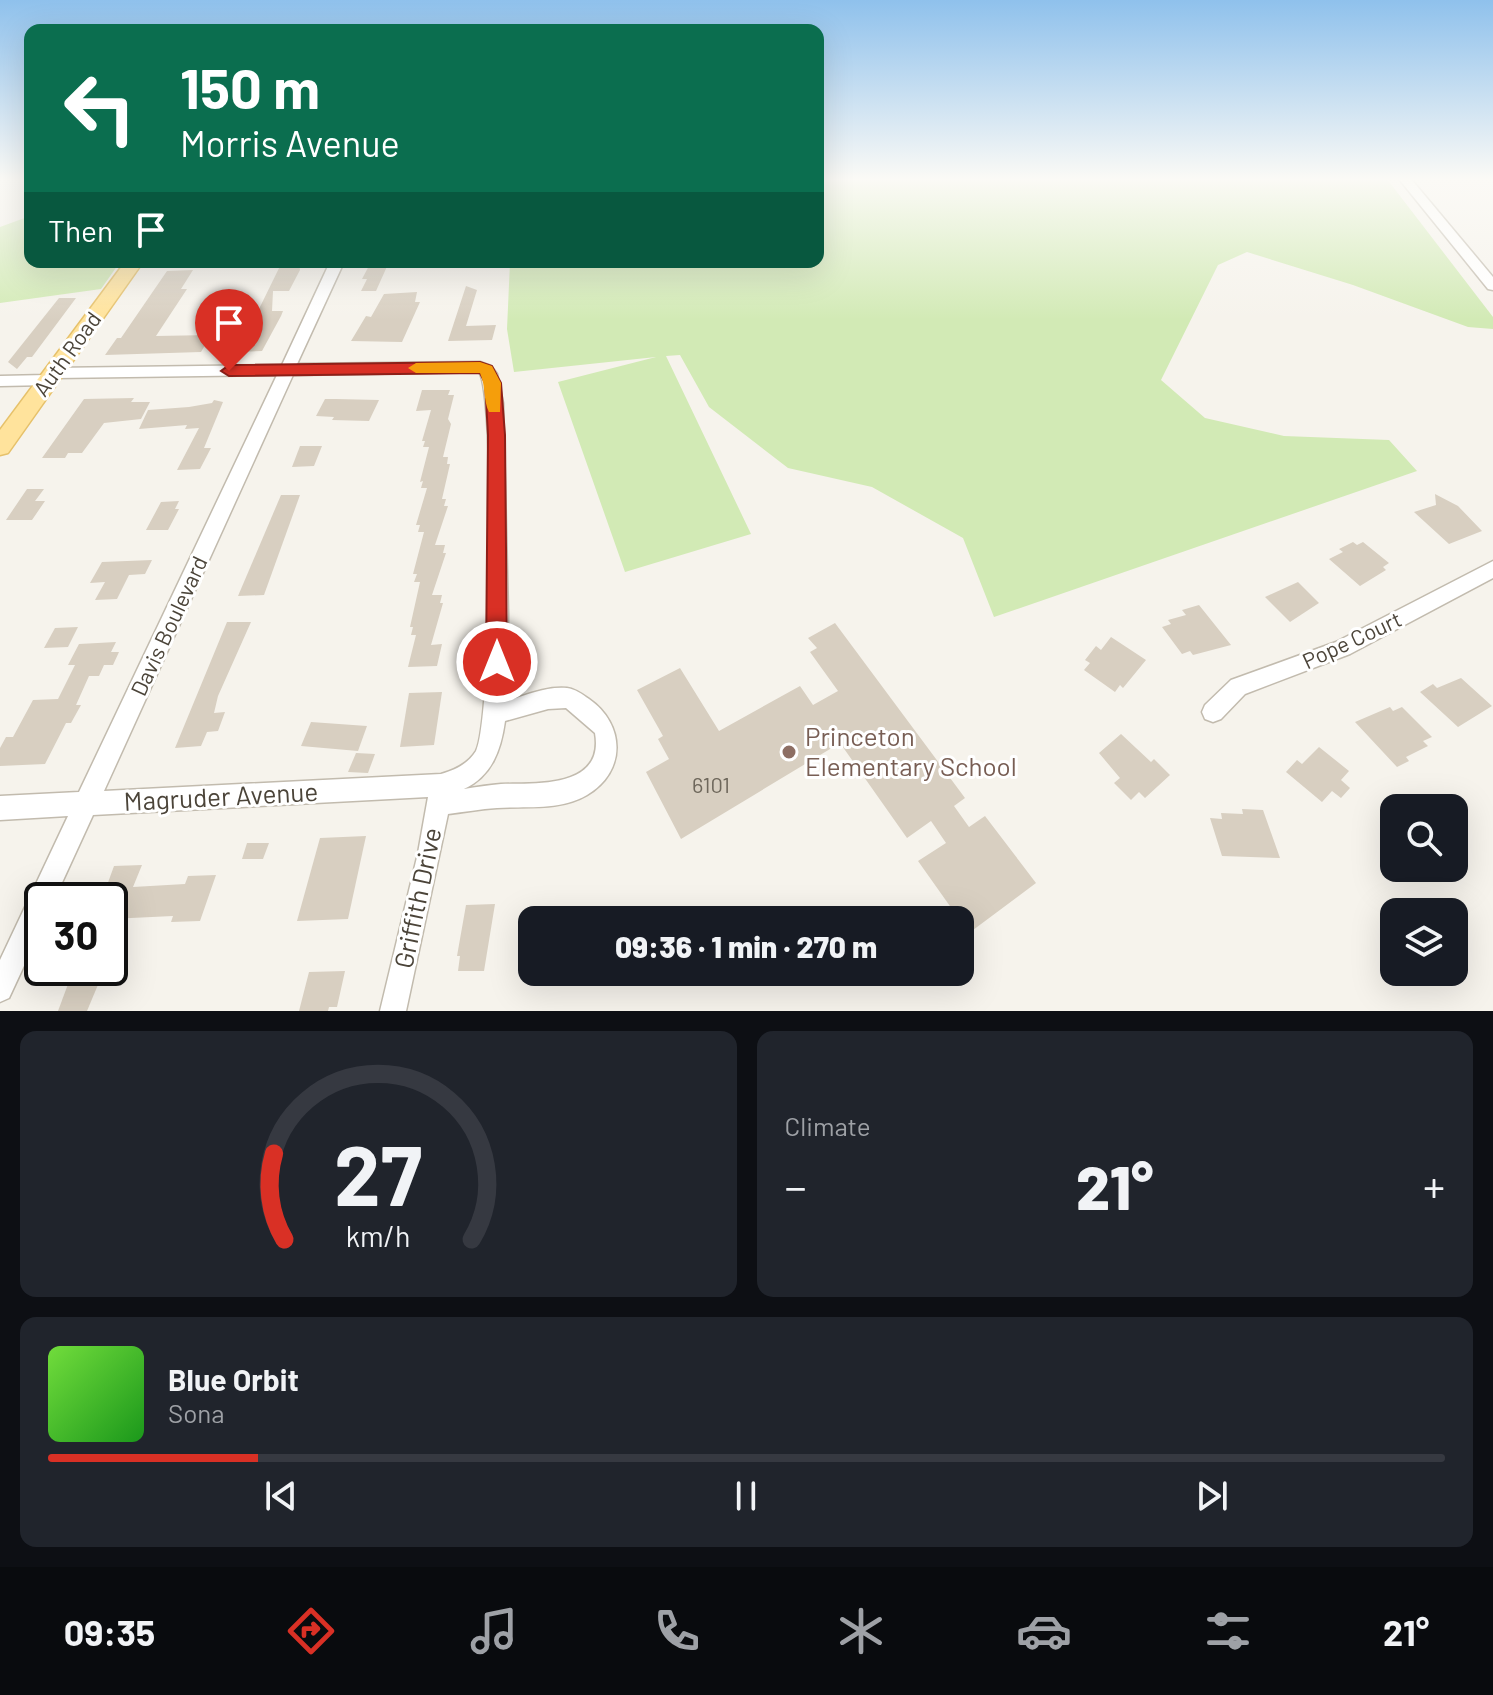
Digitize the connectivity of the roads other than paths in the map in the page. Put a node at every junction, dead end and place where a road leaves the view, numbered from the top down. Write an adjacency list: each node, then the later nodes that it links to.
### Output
1 (1444, 226): 4 (street)
2 (130, 268): 6 (main road, Auth Road)
3 (334, 268): 5 (street, Davis Boulevard)
4 (1493, 286)
5 (287, 370): 6 (street); 11 (street); 13 (street, Davis Boulevard)
6 (51, 376): 7 (street); 8 (main road, Auth Road)
7 (0, 381)
8 (0, 447)
9 (1493, 569): 10 (street, Pope Court)
10 (1213, 712)
11 (495, 714): 12 (street); 12 (street, Magruder Avenue)
12 (440, 795): 13 (street, Magruder Avenue); 16 (street, Griffith Drive)
13 (86, 804): 14 (street, Magruder Avenue); 15 (street, Davis Boulevard)
14 (0, 808)
15 (0, 989)
16 (393, 1011)

